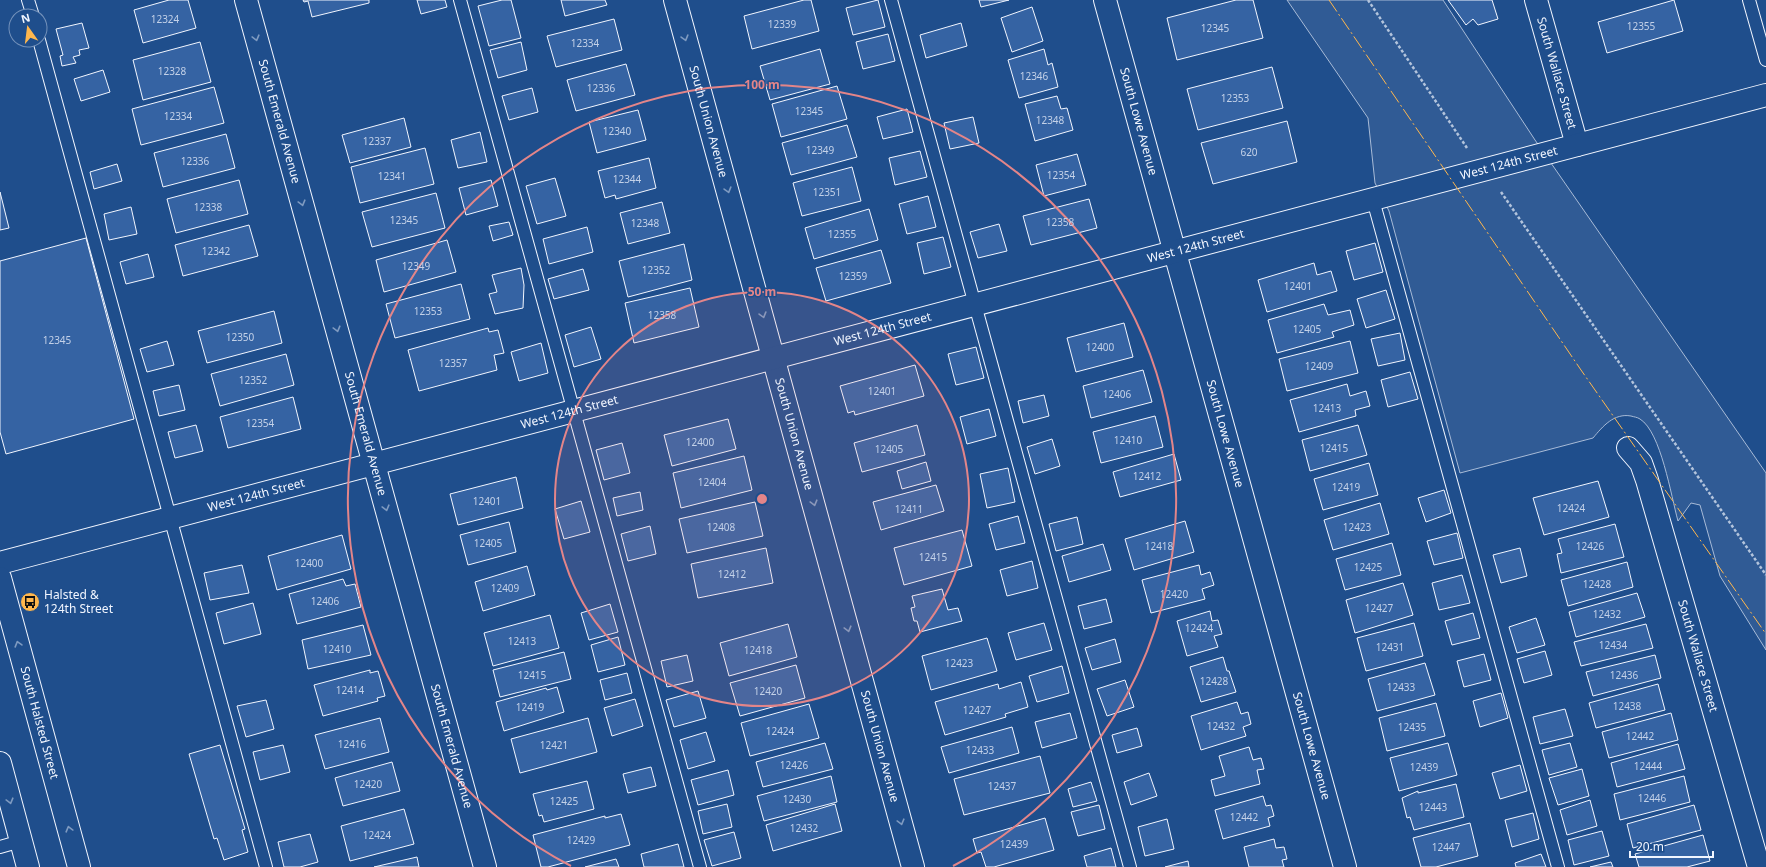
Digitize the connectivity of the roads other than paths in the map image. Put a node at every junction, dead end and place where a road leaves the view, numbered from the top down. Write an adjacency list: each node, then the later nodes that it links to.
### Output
1 (246, 0): 18 (street, South Emerald Avenue, one-way to 18)
2 (460, 0): 16 (lane)
3 (675, 0): 15 (street, South Union Avenue, one-way to 15)
4 (891, 0): 14 (lane)
5 (1105, 0): 13 (street, South Lowe Avenue)
6 (1536, 0): 11 (street, South Wallace Street)
7 (1749, 0): 9 (lane)
8 (41, 48): 19 (lane)
9 (1766, 60)
10 (1766, 95): 11 (street, West 124th Street)
11 (1577, 145): 12 (street, West 124th Street)
12 (1373, 200): 13 (street, West 124th Street); 33 (lane)
13 (1175, 252): 14 (street, West 124th Street); 32 (street, South Lowe Avenue)
14 (975, 305): 15 (street, West 124th Street); 31 (lane)
15 (774, 358): 16 (street, West 124th Street); 30 (street, South Union Avenue, one-way to 30)
16 (574, 411): 18 (street, West 124th Street); 29 (lane)
17 (1628, 448): 34 (street, South Wallace Street)
18 (374, 464): 19 (street, West 124th Street); 28 (street, South Emerald Avenue, one-way to 28)
19 (170, 518): 20 (street, West 124th Street); 27 (lane)
20 (0, 563)
21 (0, 578): 26 (street, South Halsted Street, one-way to 21)
22 (0, 763): 23 (street, one-way to 23)
23 (21, 841): 24 (lane); 25 (street)
24 (0, 847)
25 (28, 867)
26 (80, 867)
27 (266, 867)
28 (485, 867)
29 (700, 867)
30 (913, 867)
31 (1130, 867)
32 (1345, 867)
33 (1558, 867)
34 (1759, 867)

